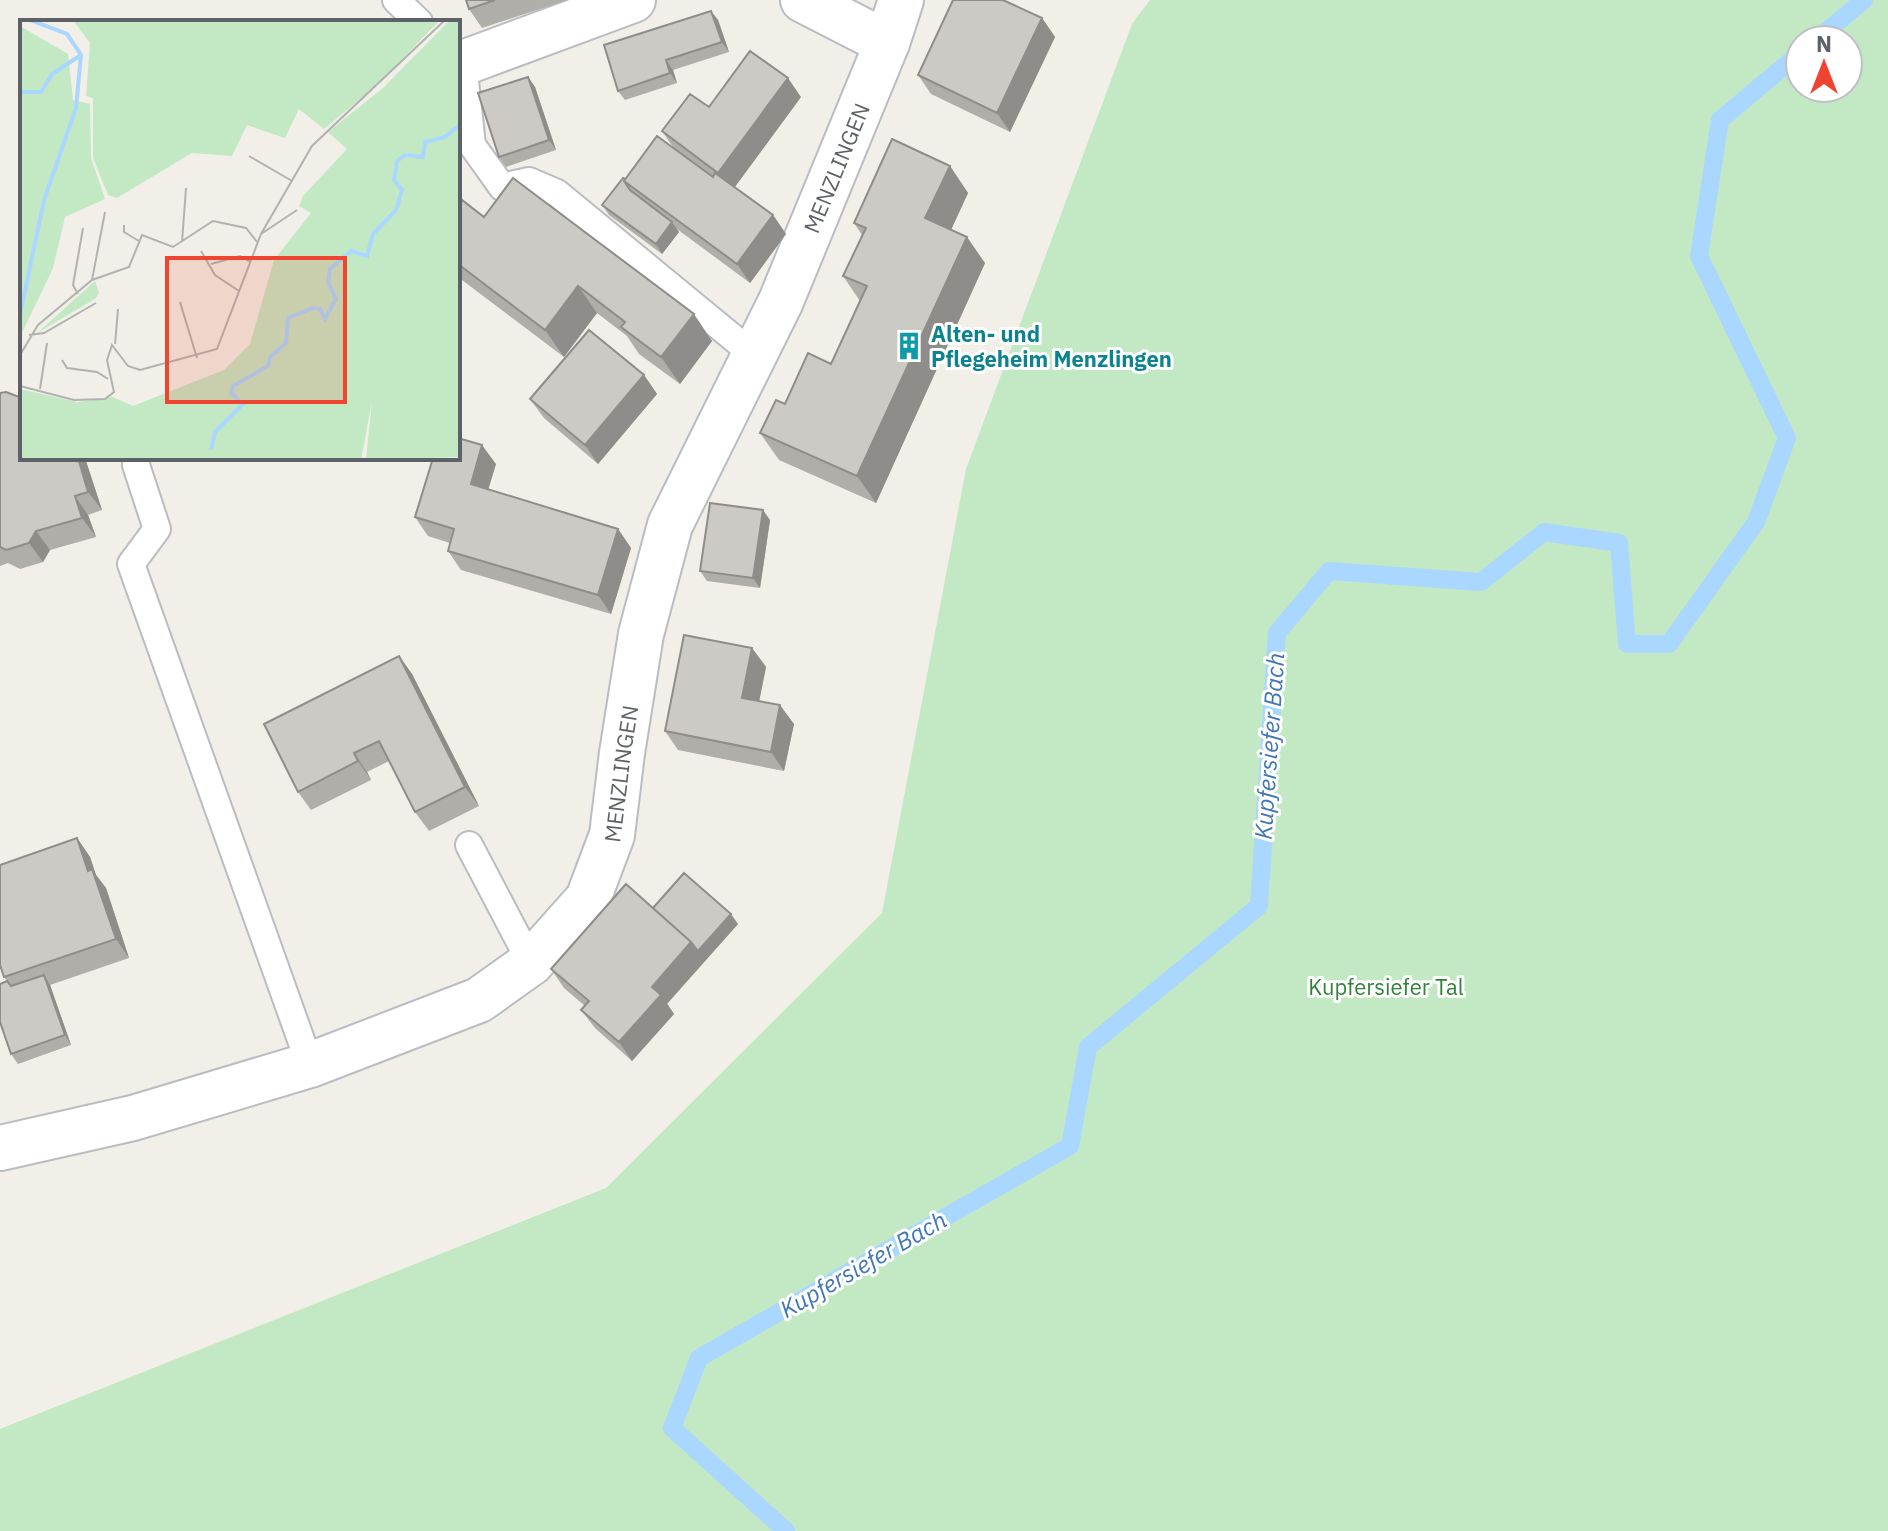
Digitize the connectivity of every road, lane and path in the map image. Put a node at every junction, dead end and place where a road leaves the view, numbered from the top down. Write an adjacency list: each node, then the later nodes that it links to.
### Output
1 (396, 0): 5 (lane)
2 (633, 0): 7 (street)
3 (803, 0): 6 (street)
4 (901, 0): 6 (street, MENZLINGEN)
5 (417, 20)
6 (887, 43): 8 (street, MENZLINGEN)
7 (460, 61): 8 (lane)
8 (754, 355): 11 (street, MENZLINGEN)
9 (136, 465): 12 (lane)
10 (469, 845): 11 (lane)
11 (531, 963): 12 (street, MENZLINGEN)
12 (310, 1065): 13 (street, MENZLINGEN)
13 (0, 1148)

